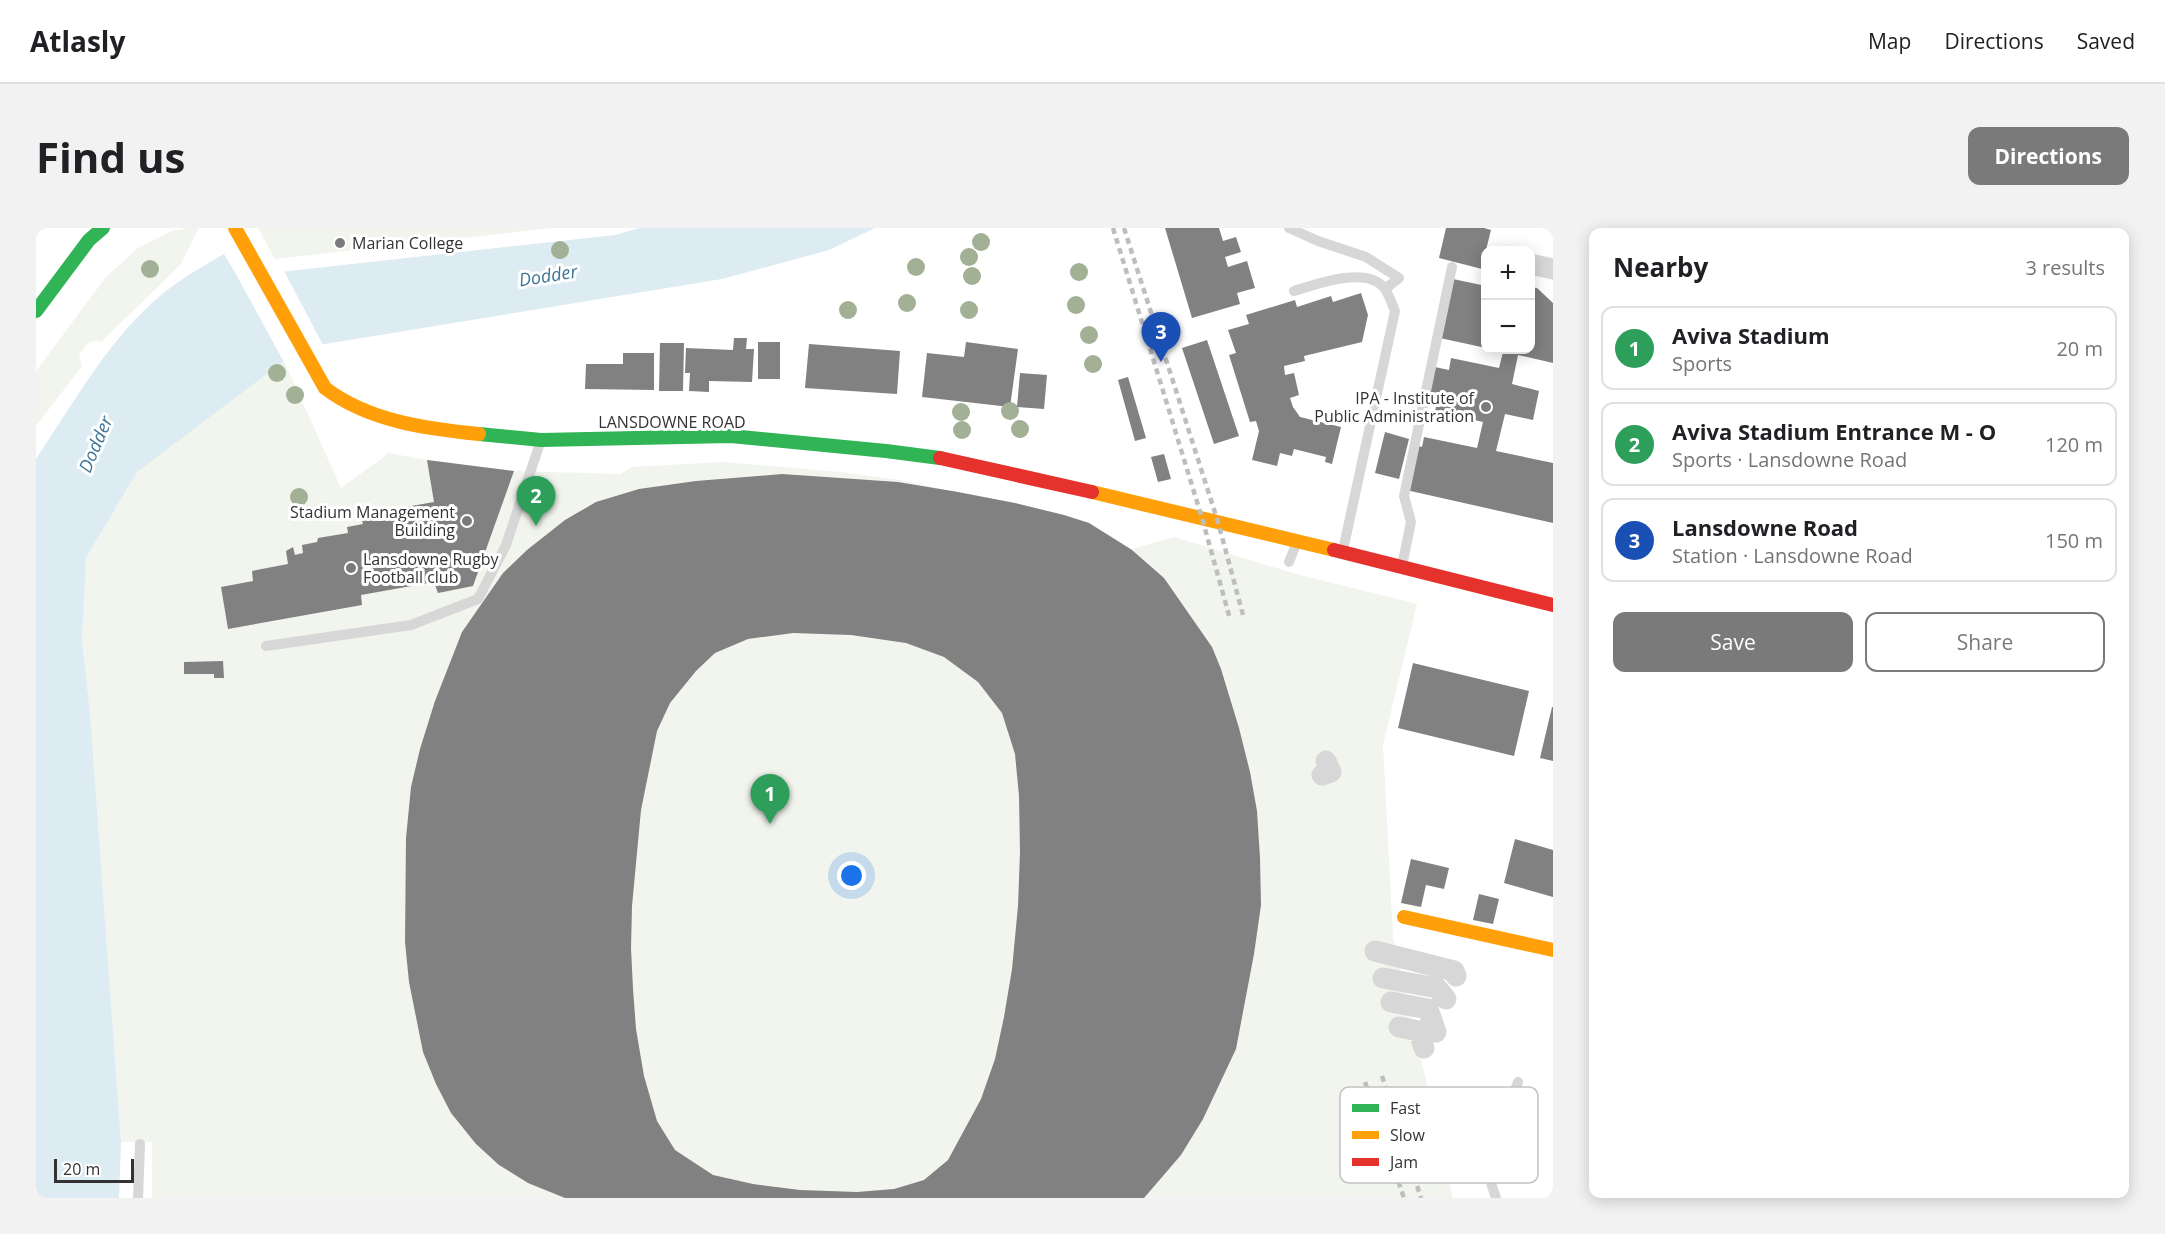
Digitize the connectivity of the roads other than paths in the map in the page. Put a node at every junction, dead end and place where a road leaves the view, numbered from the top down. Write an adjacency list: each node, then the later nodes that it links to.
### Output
1 (235, 228): 10 (street, LANSDOWNE ROAD)
2 (1289, 228): 7 (lane)
3 (95, 230): 9 (street)
4 (1535, 265): 6 (street)
5 (1452, 267): 14 (lane)
6 (1553, 269)
7 (1385, 289): 8 (lane); 12 (lane)
8 (1294, 291)
9 (36, 311)
10 (541, 440): 11 (street, LANSDOWNE ROAD); 16 (lane)
11 (1298, 542): 12 (street, LANSDOWNE ROAD); 13 (lane)
12 (1342, 553): 14 (street, LANSDOWNE ROAD)
13 (1289, 562)
14 (1402, 568): 15 (street, LANSDOWNE ROAD)
15 (1553, 605)
16 (266, 646)
17 (1404, 917): 18 (street)
18 (1553, 950)
19 (1375, 951): 20 (street)
20 (1456, 976)
21 (1383, 978): 22 (street)
22 (1446, 999)
23 (1391, 1002): 24 (street)
24 (1399, 1027)
25 (1518, 1082): 26 (lane)
26 (1516, 1087)
27 (140, 1144): 29 (lane)
28 (1491, 1183): 30 (lane)
29 (138, 1198)
30 (1496, 1198)

